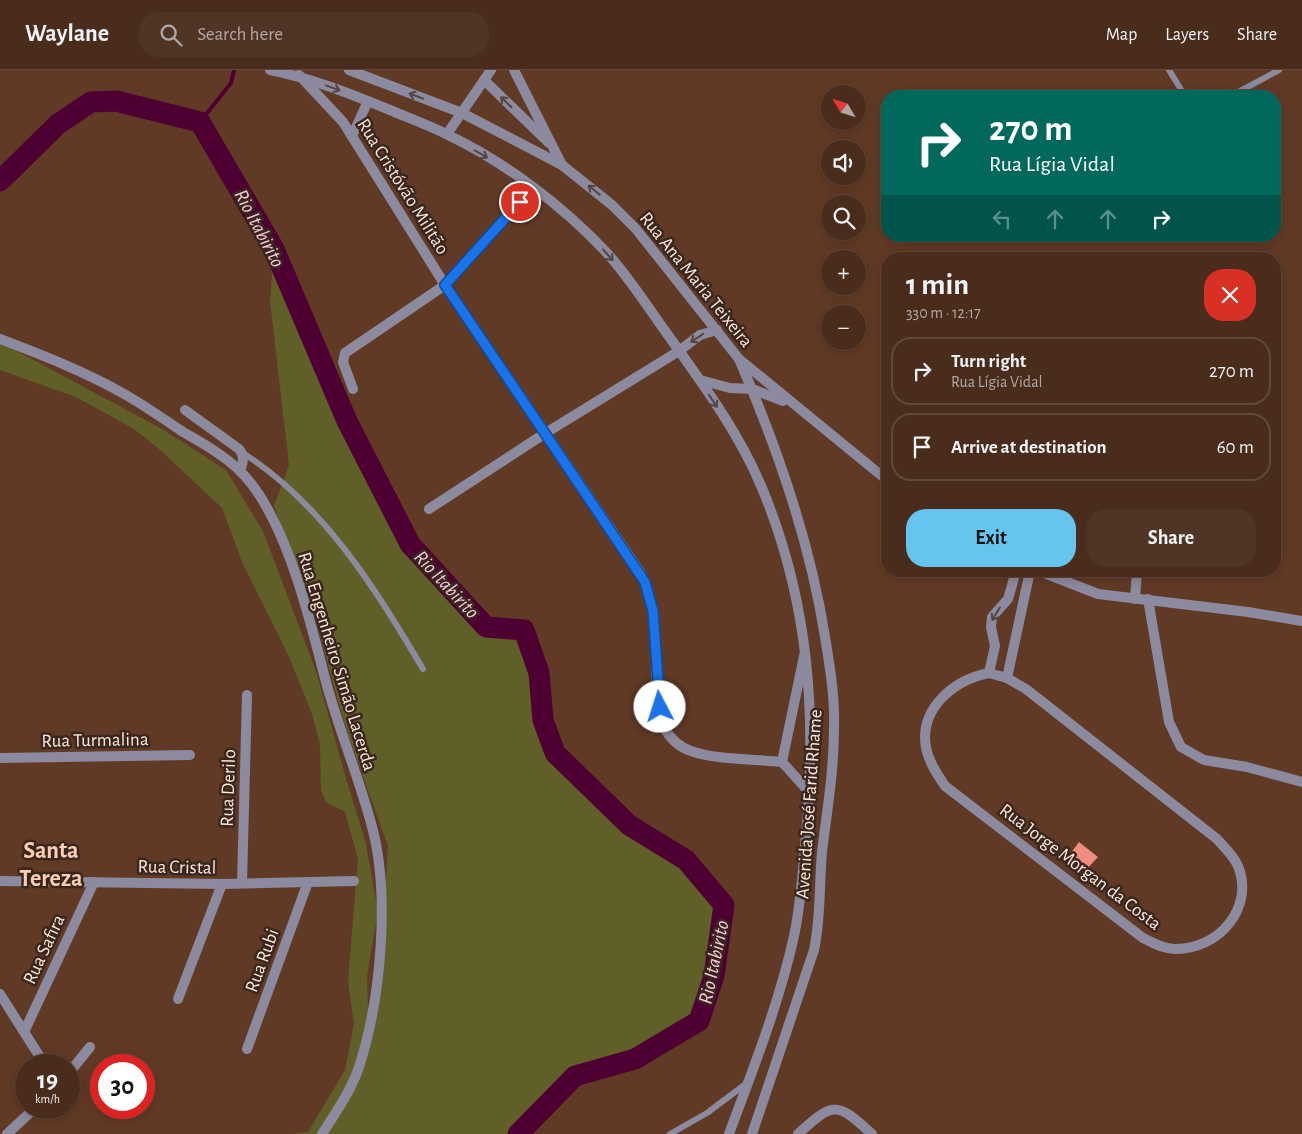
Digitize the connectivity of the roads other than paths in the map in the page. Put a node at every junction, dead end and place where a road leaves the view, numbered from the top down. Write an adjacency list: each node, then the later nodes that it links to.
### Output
1 (270, 70): 7 (street)
2 (349, 70): 12 (street, one-way to 2)
3 (491, 70): 8 (street)
4 (514, 70): 15 (street, Rua Ana Maria Teixeira)
5 (1169, 70): 9 (lane)
6 (1279, 70): 10 (lane)
7 (299, 76): 11 (street, one-way to 11); 14 (street, Rua Cristóvão Militão)
8 (484, 80): 12 (street); 15 (street, one-way to 8)
9 (1181, 90)
10 (1242, 90)
11 (368, 101): 13 (street); 14 (street)
12 (462, 113): 13 (street); 16 (street)
13 (447, 134): 17 (street, one-way to 17)
14 (352, 136): 18 (street, Rua Cristóvão Militão)
15 (553, 147): 16 (street, Rua Ana Maria Teixeira)
16 (562, 165): 19 (street, Rua Ana Maria Teixeira, one-way to 16)
17 (532, 188): 18 (street); 21 (street, one-way to 21)
18 (445, 285): 24 (street); 28 (street, Rua Cristóvão Militão)
19 (717, 330): 21 (street, one-way to 21); 22 (street, Rua Ana Maria Teixeira)
20 (0, 339): 30 (street, Rua Engenheiro Simão Lacerda)
21 (679, 351): 23 (street); 28 (street)
22 (739, 359): 25 (street, Avenida José Farid Rhame); 26 (street, Rua Ana Maria Teixeira)
23 (700, 380): 25 (street); 40 (street, one-way to 40)
24 (353, 389)
25 (752, 389): 26 (street); 69 (street, Avenida José Farid Rhame)
26 (795, 405): 31 (street, Rua Ana Maria Teixeira)
27 (185, 410): 29 (street)
28 (544, 434): 32 (street); 47 (street, Rua Cristóvão Militão)
29 (243, 453): 30 (street); 41 (lane)
30 (240, 471): 66 (street, Rua Engenheiro Simão Lacerda)
31 (881, 475)
32 (429, 509)
33 (1014, 577): 42 (street, one-way to 42)
34 (1029, 577): 43 (street)
35 (1054, 577): 37 (street)
36 (1137, 577): 37 (street)
37 (1135, 599): 38 (street)
38 (1148, 599): 39 (street); 48 (street)
39 (1302, 621)
40 (806, 646): 47 (street); 49 (street)
41 (423, 669)
42 (989, 673): 43 (street, Rua Jorge Morgan da Costa); 43 (street, Rua Jorge Morgan da Costa)
43 (1008, 678)
44 (247, 695): 54 (street, Rua Derilo)
45 (190, 755): 46 (street, Rua Turmalina)
46 (0, 758)
47 (782, 762): 49 (street)
48 (1302, 782)
49 (810, 793): 63 (street)
50 (0, 881): 52 (street, Rua Cristal)
51 (354, 881): 53 (street, Rua Cristal)
52 (94, 882): 55 (street, Rua Cristal); 58 (street, Rua Safira)
53 (308, 882): 54 (street, Rua Cristal); 60 (street, Rua Rubi)
54 (242, 883): 55 (street, Rua Cristal)
55 (222, 884): 57 (street)
56 (0, 994): 58 (street)
57 (178, 999)
58 (25, 1030): 61 (street)
59 (90, 1047): 62 (street)
60 (247, 1049)
61 (39, 1054)
62 (80, 1059)
63 (748, 1082): 67 (lane); 68 (street)
64 (23, 1119): 65 (street)
65 (7, 1134)
66 (322, 1134)
67 (670, 1134)
68 (729, 1134)
69 (752, 1134)
70 (798, 1134): 71 (street)
71 (872, 1134)

